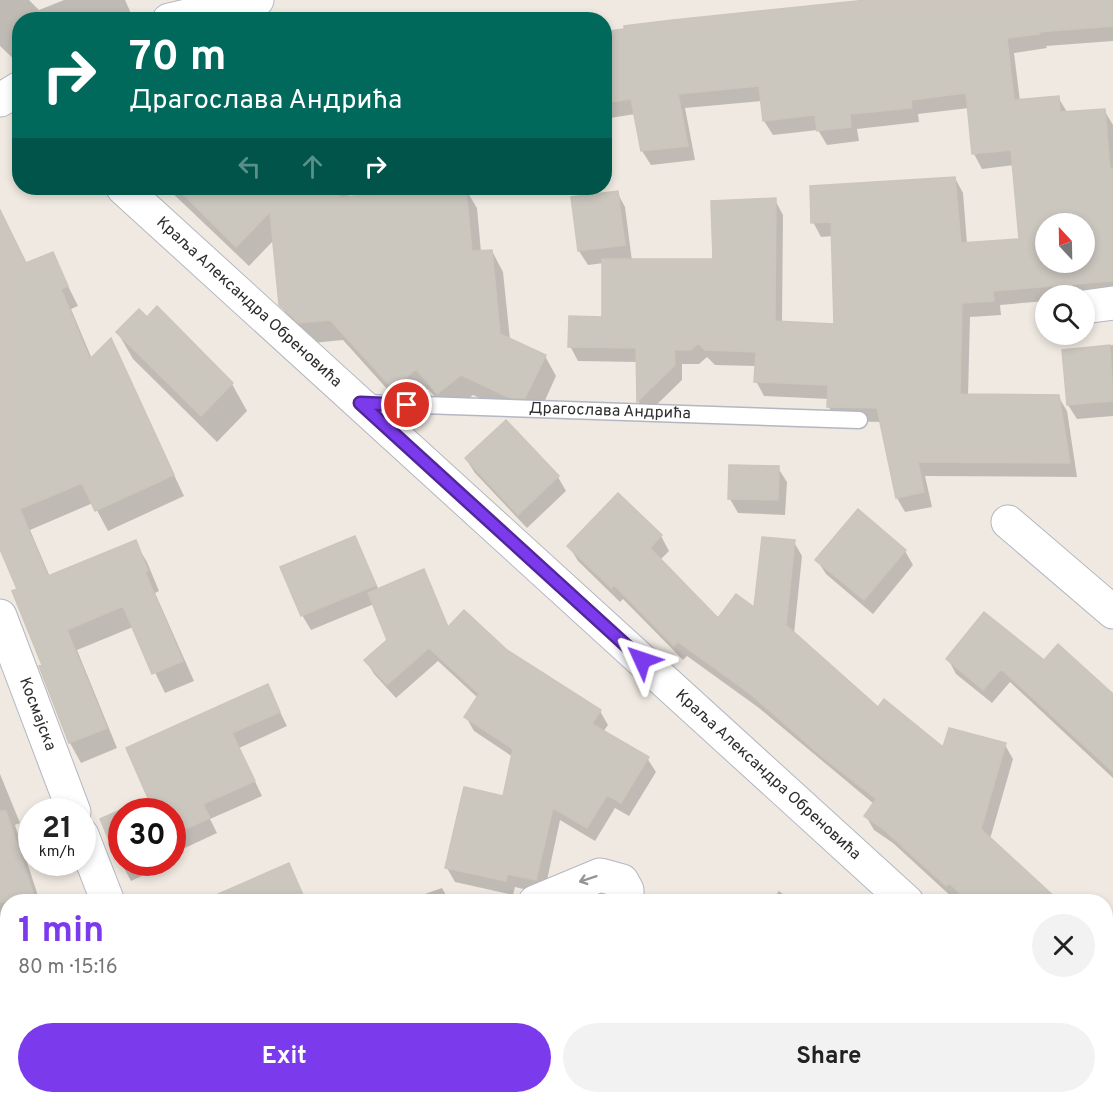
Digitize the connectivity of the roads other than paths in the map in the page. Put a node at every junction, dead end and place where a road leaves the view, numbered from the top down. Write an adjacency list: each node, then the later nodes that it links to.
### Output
1 (257, 0): 2 (street)
2 (204, 12)
3 (131, 195): 6 (street, Краља Александра Обреновића)
4 (1113, 303): 5 (street)
5 (1095, 305)
6 (360, 403): 7 (lane, Драгослава Андрића); 16 (street, Краља Александра Обреновића)
7 (859, 420)
8 (1008, 522): 9 (street)
9 (1113, 612)
10 (0, 616): 11 (street, Космајска)
11 (69, 798)
12 (96, 871): 13 (street)
13 (105, 894)
14 (554, 894): 15 (street, one-way to 14)
15 (627, 894)
16 (898, 894)

